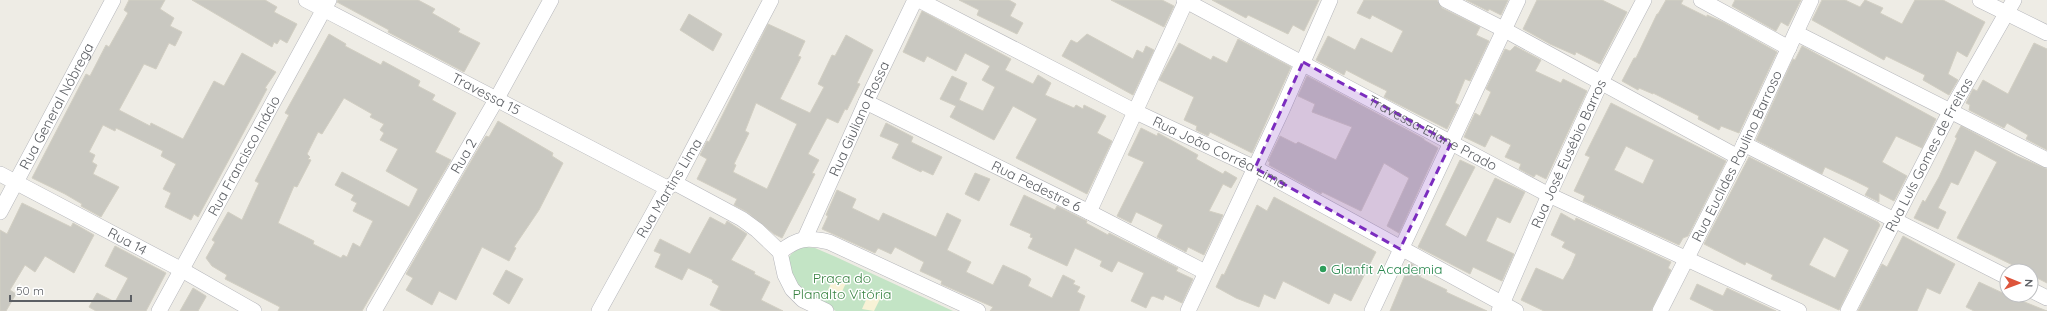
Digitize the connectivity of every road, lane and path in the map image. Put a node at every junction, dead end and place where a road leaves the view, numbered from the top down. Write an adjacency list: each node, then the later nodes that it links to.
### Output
1 (113, 0): 33 (street, Rua General Nóbrega)
2 (306, 0): 16 (street, Travessa 15)
3 (551, 0): 24 (street, Rua 2)
4 (771, 0): 34 (street, Rua Martins Lima)
5 (915, 0): 25 (street, Rua Giuliano Rossa)
6 (919, 0): 27 (street, Rua João Corrêa Lima)
7 (1185, 0): 22 (street, Travessa Eliane Prado); 27 (street)
8 (1330, 0): 22 (street)
9 (1446, 0): 18 (street)
10 (1518, 0): 18 (street)
11 (1644, 0): 23 (street, Rua José Eusébio Barros)
12 (1702, 0): 21 (street)
13 (1812, 0): 19 (street, Rua Euclides Paulino Barroso)
14 (1980, 0): 17 (street)
15 (2014, 0): 17 (street, Rua Luís Gomes de Freitas)
16 (326, 5): 24 (street, Travessa 15); 43 (street, Rua Francisco Inácio)
17 (2007, 14): 20 (street); 26 (street, Rua Luís Gomes de Freitas)
18 (1503, 29): 23 (street); 28 (street)
19 (1796, 33): 21 (street, Rua Euclides Paulino Barroso); 26 (street)
20 (2047, 33)
21 (1789, 48): 29 (street, Rua Euclides Paulino Barroso)
22 (1303, 62): 28 (street, Travessa Eliane Prado); 31 (street)
23 (1601, 82): 29 (street); 35 (street, Rua José Eusébio Barros)
24 (496, 100): 34 (street, Travessa 15); 49 (street, Rua 2)
25 (866, 102): 37 (street, Rua Pedestre 6); 39 (street, Rua Giuliano Rossa)
26 (1951, 110): 30 (street); 38 (street, Rua Luís Gomes de Freitas)
27 (1136, 112): 31 (street, Rua João Corrêa Lima); 37 (street)
28 (1451, 143): 35 (street, Travessa Eliane Prado); 40 (street)
29 (1741, 150): 38 (street); 42 (street, Rua Euclides Paulino Barroso)
30 (2047, 160)
31 (1255, 168): 40 (street, Rua João Corrêa Lima); 44 (street)
32 (0, 174): 33 (street, Rua 14)
33 (15, 183): 36 (street, Rua General Nóbrega); 43 (street, Rua 14)
34 (671, 185): 41 (street, Travessa 15); 50 (street, Rua Martins Lima)
35 (1549, 195): 42 (street, Travessa Eliane Prado); 46 (street, Rua José Eusébio Barros)
36 (0, 212)
37 (1089, 212): 44 (street, Rua Pedestre 6)
38 (1895, 220): 45 (street); 58 (street, Rua Luís Gomes de Freitas)
39 (805, 238): 41 (street); 52 (street)
40 (1400, 249): 46 (street, Rua João Corrêa Lima); 54 (street)
41 (780, 252): 51 (street)
42 (1685, 259): 56 (street, Rua Euclides Paulino Barroso); 57 (street, Travessa Eliane Prado)
43 (182, 270): 47 (street, Rua Francisco Inácio); 48 (street, Rua 14)
44 (1205, 272): 53 (street)
45 (1999, 273)
46 (1501, 307): 55 (street, Rua João Corrêa Lima)
47 (159, 311)
48 (254, 311)
49 (374, 311)
50 (599, 311)
51 (826, 311)
52 (978, 311)
53 (1188, 311)
54 (1372, 311)
55 (1516, 311)
56 (1660, 311)
57 (1799, 311)
58 (1848, 311)

